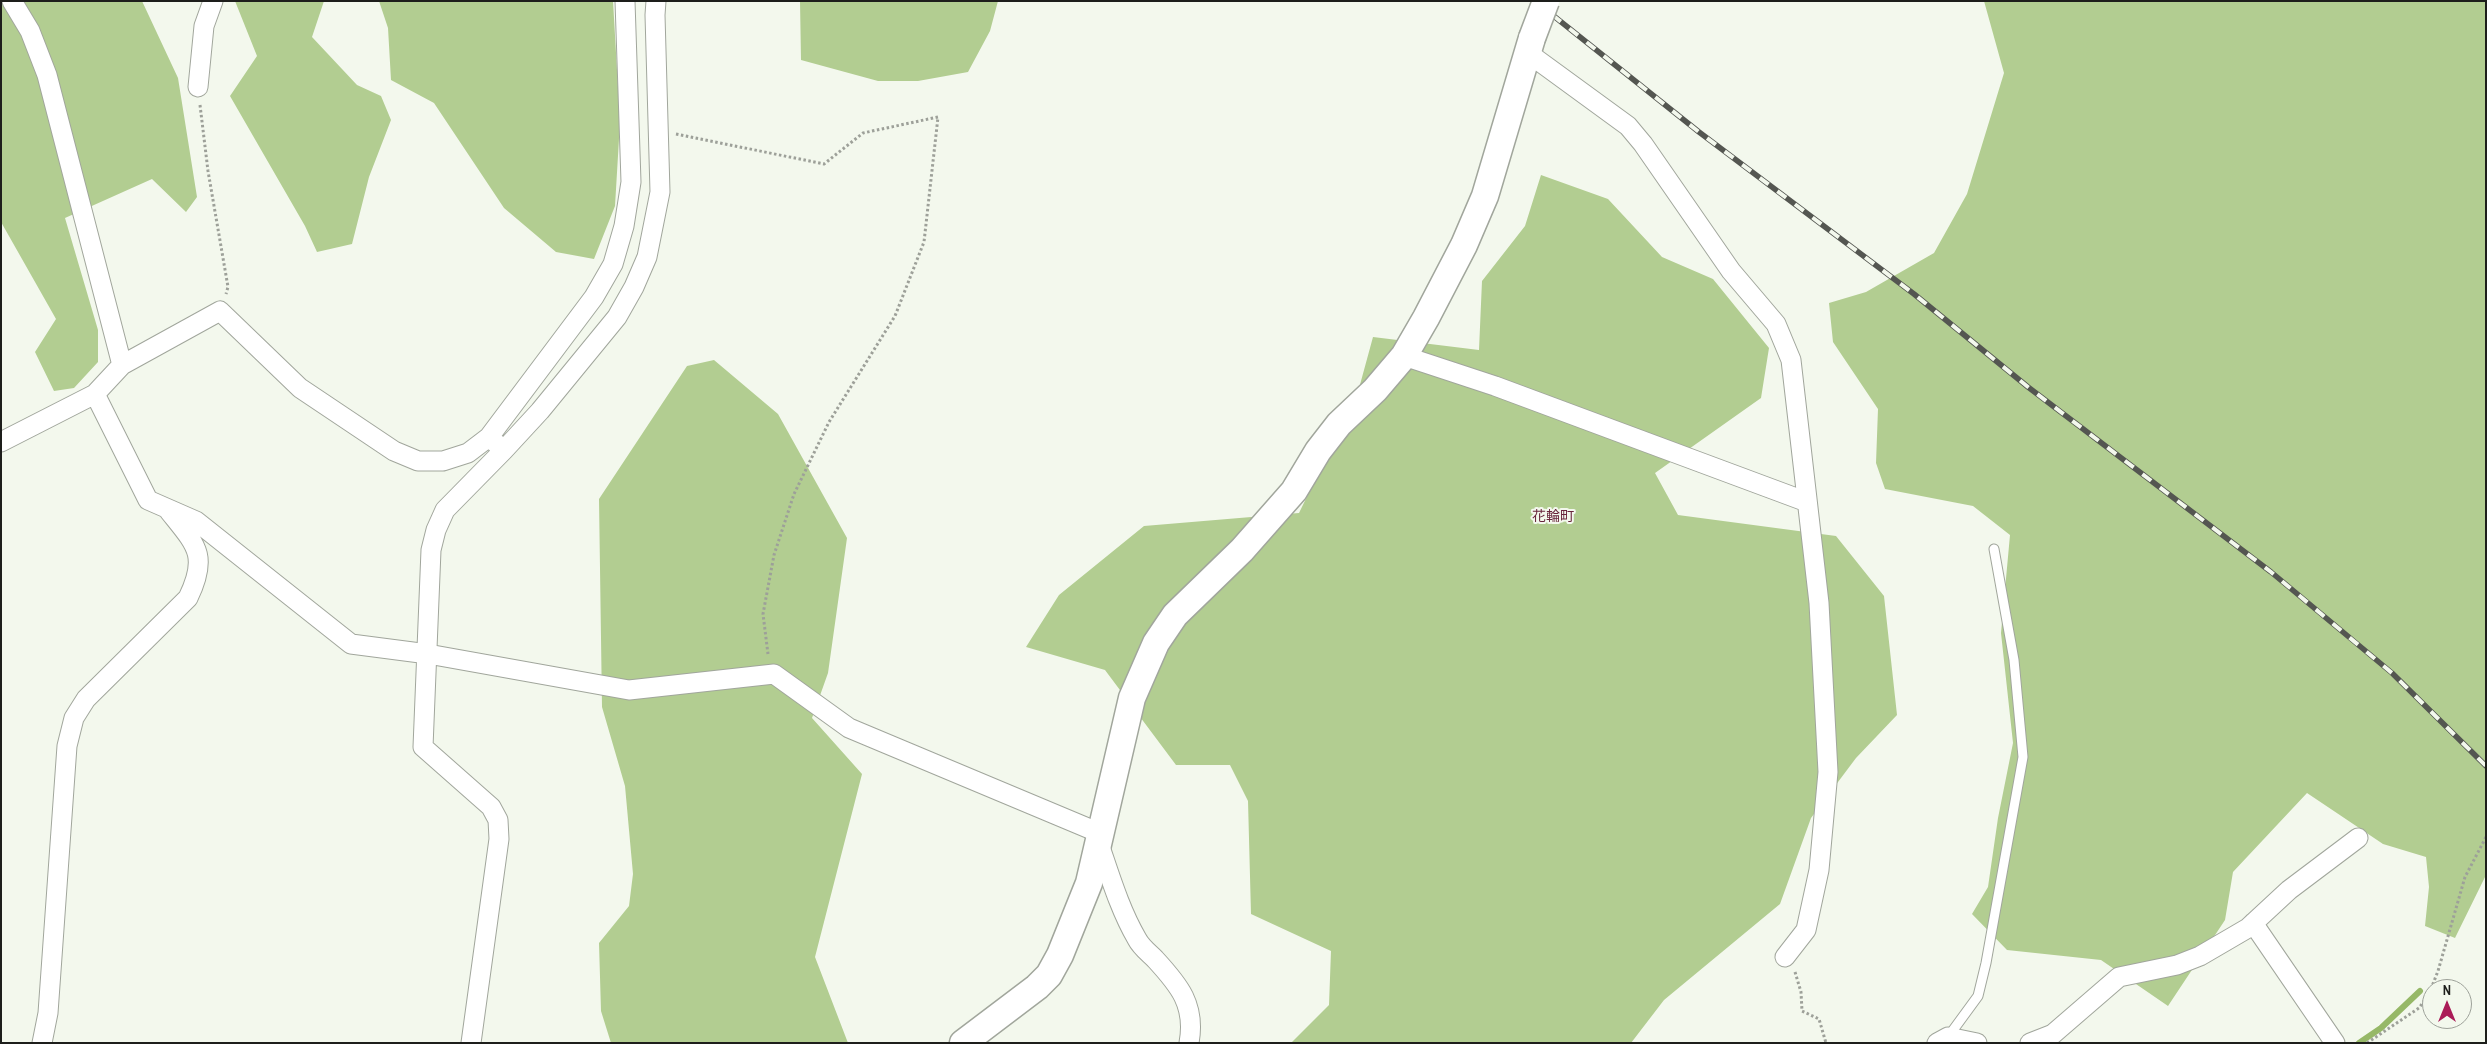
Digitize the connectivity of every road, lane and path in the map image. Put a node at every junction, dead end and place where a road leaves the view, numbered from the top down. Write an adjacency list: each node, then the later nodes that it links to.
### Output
1 (12, 1): 11 (street)
2 (213, 1): 7 (street)
3 (625, 1): 13 (street)
4 (656, 1): 8 (street)
5 (1546, 1): 6 (street, bridge)
6 (1530, 46): 10 (street); 16 (street)
7 (198, 87): 9 (path)
8 (659, 131): 15 (street); 20 (path)
9 (220, 311): 11 (street); 13 (street)
10 (1404, 356): 16 (street); 23 (street)
11 (122, 365): 12 (street)
12 (95, 394): 14 (street); 17 (street)
13 (489, 437): 15 (street)
14 (1, 442)
15 (504, 450): 19 (street)
16 (1808, 502): 25 (street)
17 (167, 508): 19 (street); 27 (street)
18 (1994, 549): 26 (lane)
19 (428, 654): 20 (street); 28 (street)
20 (774, 674): 23 (street)
21 (2486, 837): 35 (path)
22 (2358, 838): 24 (street)
23 (1101, 839): 29 (street); 30 (street)
24 (2253, 923): 33 (street); 34 (street)
25 (1785, 957): 31 (path)
26 (1942, 1040): 32 (street)
27 (42, 1043)
28 (471, 1043)
29 (963, 1043)
30 (1190, 1043)
31 (1826, 1043)
32 (1976, 1043)
33 (2030, 1043)
34 (2334, 1043)
35 (2367, 1043)

